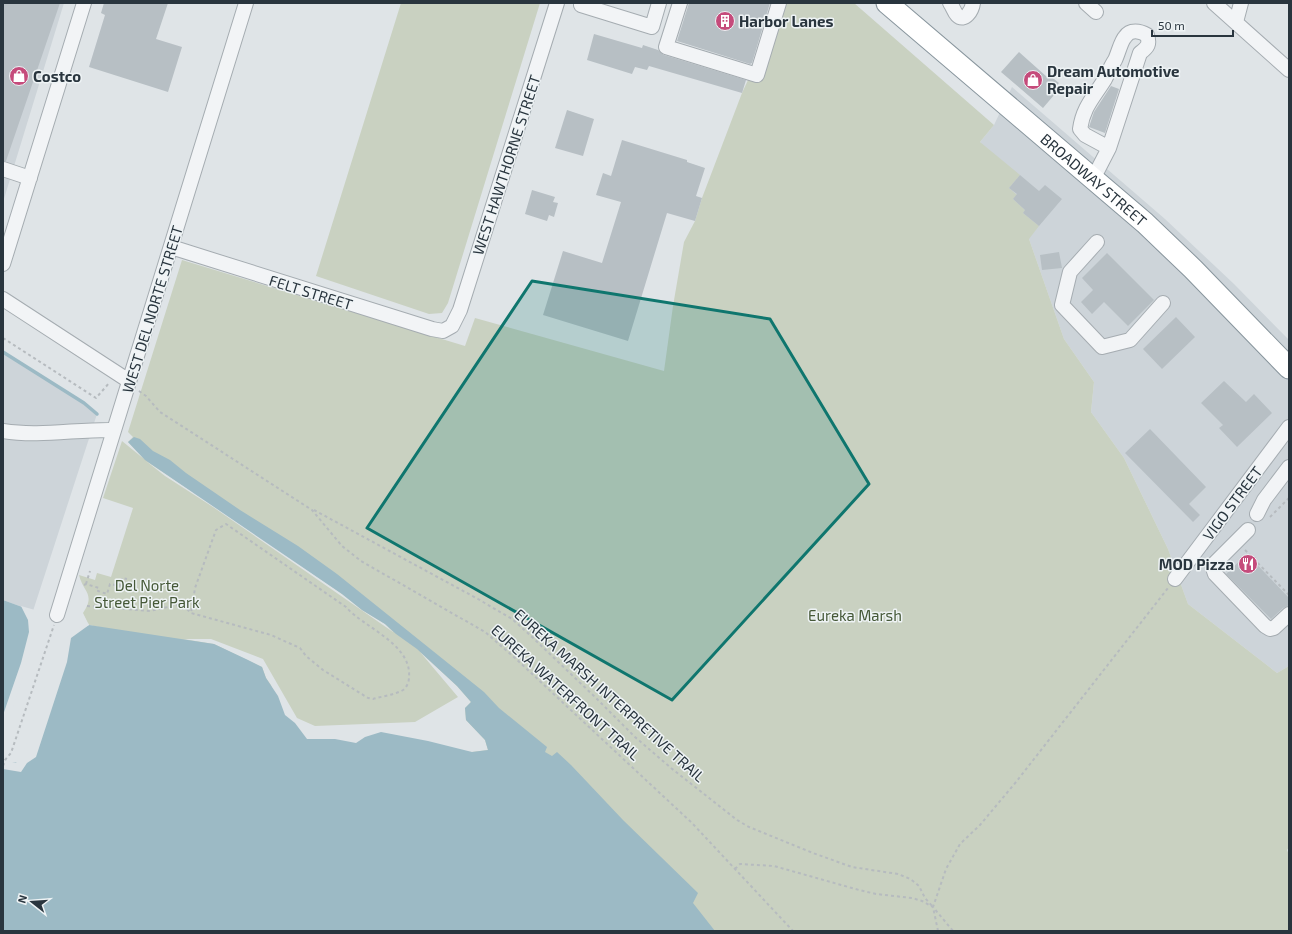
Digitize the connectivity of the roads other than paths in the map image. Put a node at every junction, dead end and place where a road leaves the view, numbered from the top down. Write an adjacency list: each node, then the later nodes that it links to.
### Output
1 (84, 3): 17 (street)
2 (246, 3): 21 (street, WEST DEL NORTE STREET)
3 (557, 3): 25 (street, WEST HAWTHORNE STREET)
4 (582, 3): 5 (street)
5 (659, 3)
6 (680, 3): 7 (street)
7 (780, 3)
8 (887, 3): 18 (highway, BROADWAY STREET)
9 (950, 3): 10 (street)
10 (973, 3)
11 (1214, 3): 13 (street)
12 (1241, 3): 13 (street)
13 (1236, 22): 14 (street)
14 (1289, 70)
15 (1109, 148): 15 (street); 18 (street)
16 (3, 170): 17 (street)
17 (30, 178): 19 (street)
18 (1093, 179): 26 (highway, BROADWAY STREET)
19 (10, 221): 22 (street)
20 (1097, 242): 24 (street)
21 (171, 247): 25 (street, FELT STREET); 27 (street, WEST DEL NORTE STREET)
22 (3, 264)
23 (3, 299): 27 (street)
24 (1163, 303)
25 (452, 326)
26 (1289, 368)
27 (128, 384): 29 (street, WEST DEL NORTE STREET)
28 (1289, 427): 34 (street, VIGO STREET)
29 (114, 430): 30 (street); 36 (street, WEST DEL NORTE STREET)
30 (3, 431)
31 (1289, 467): 32 (street)
32 (1257, 514)
33 (1248, 530): 35 (street)
34 (1175, 579)
35 (1289, 614)
36 (57, 616)

